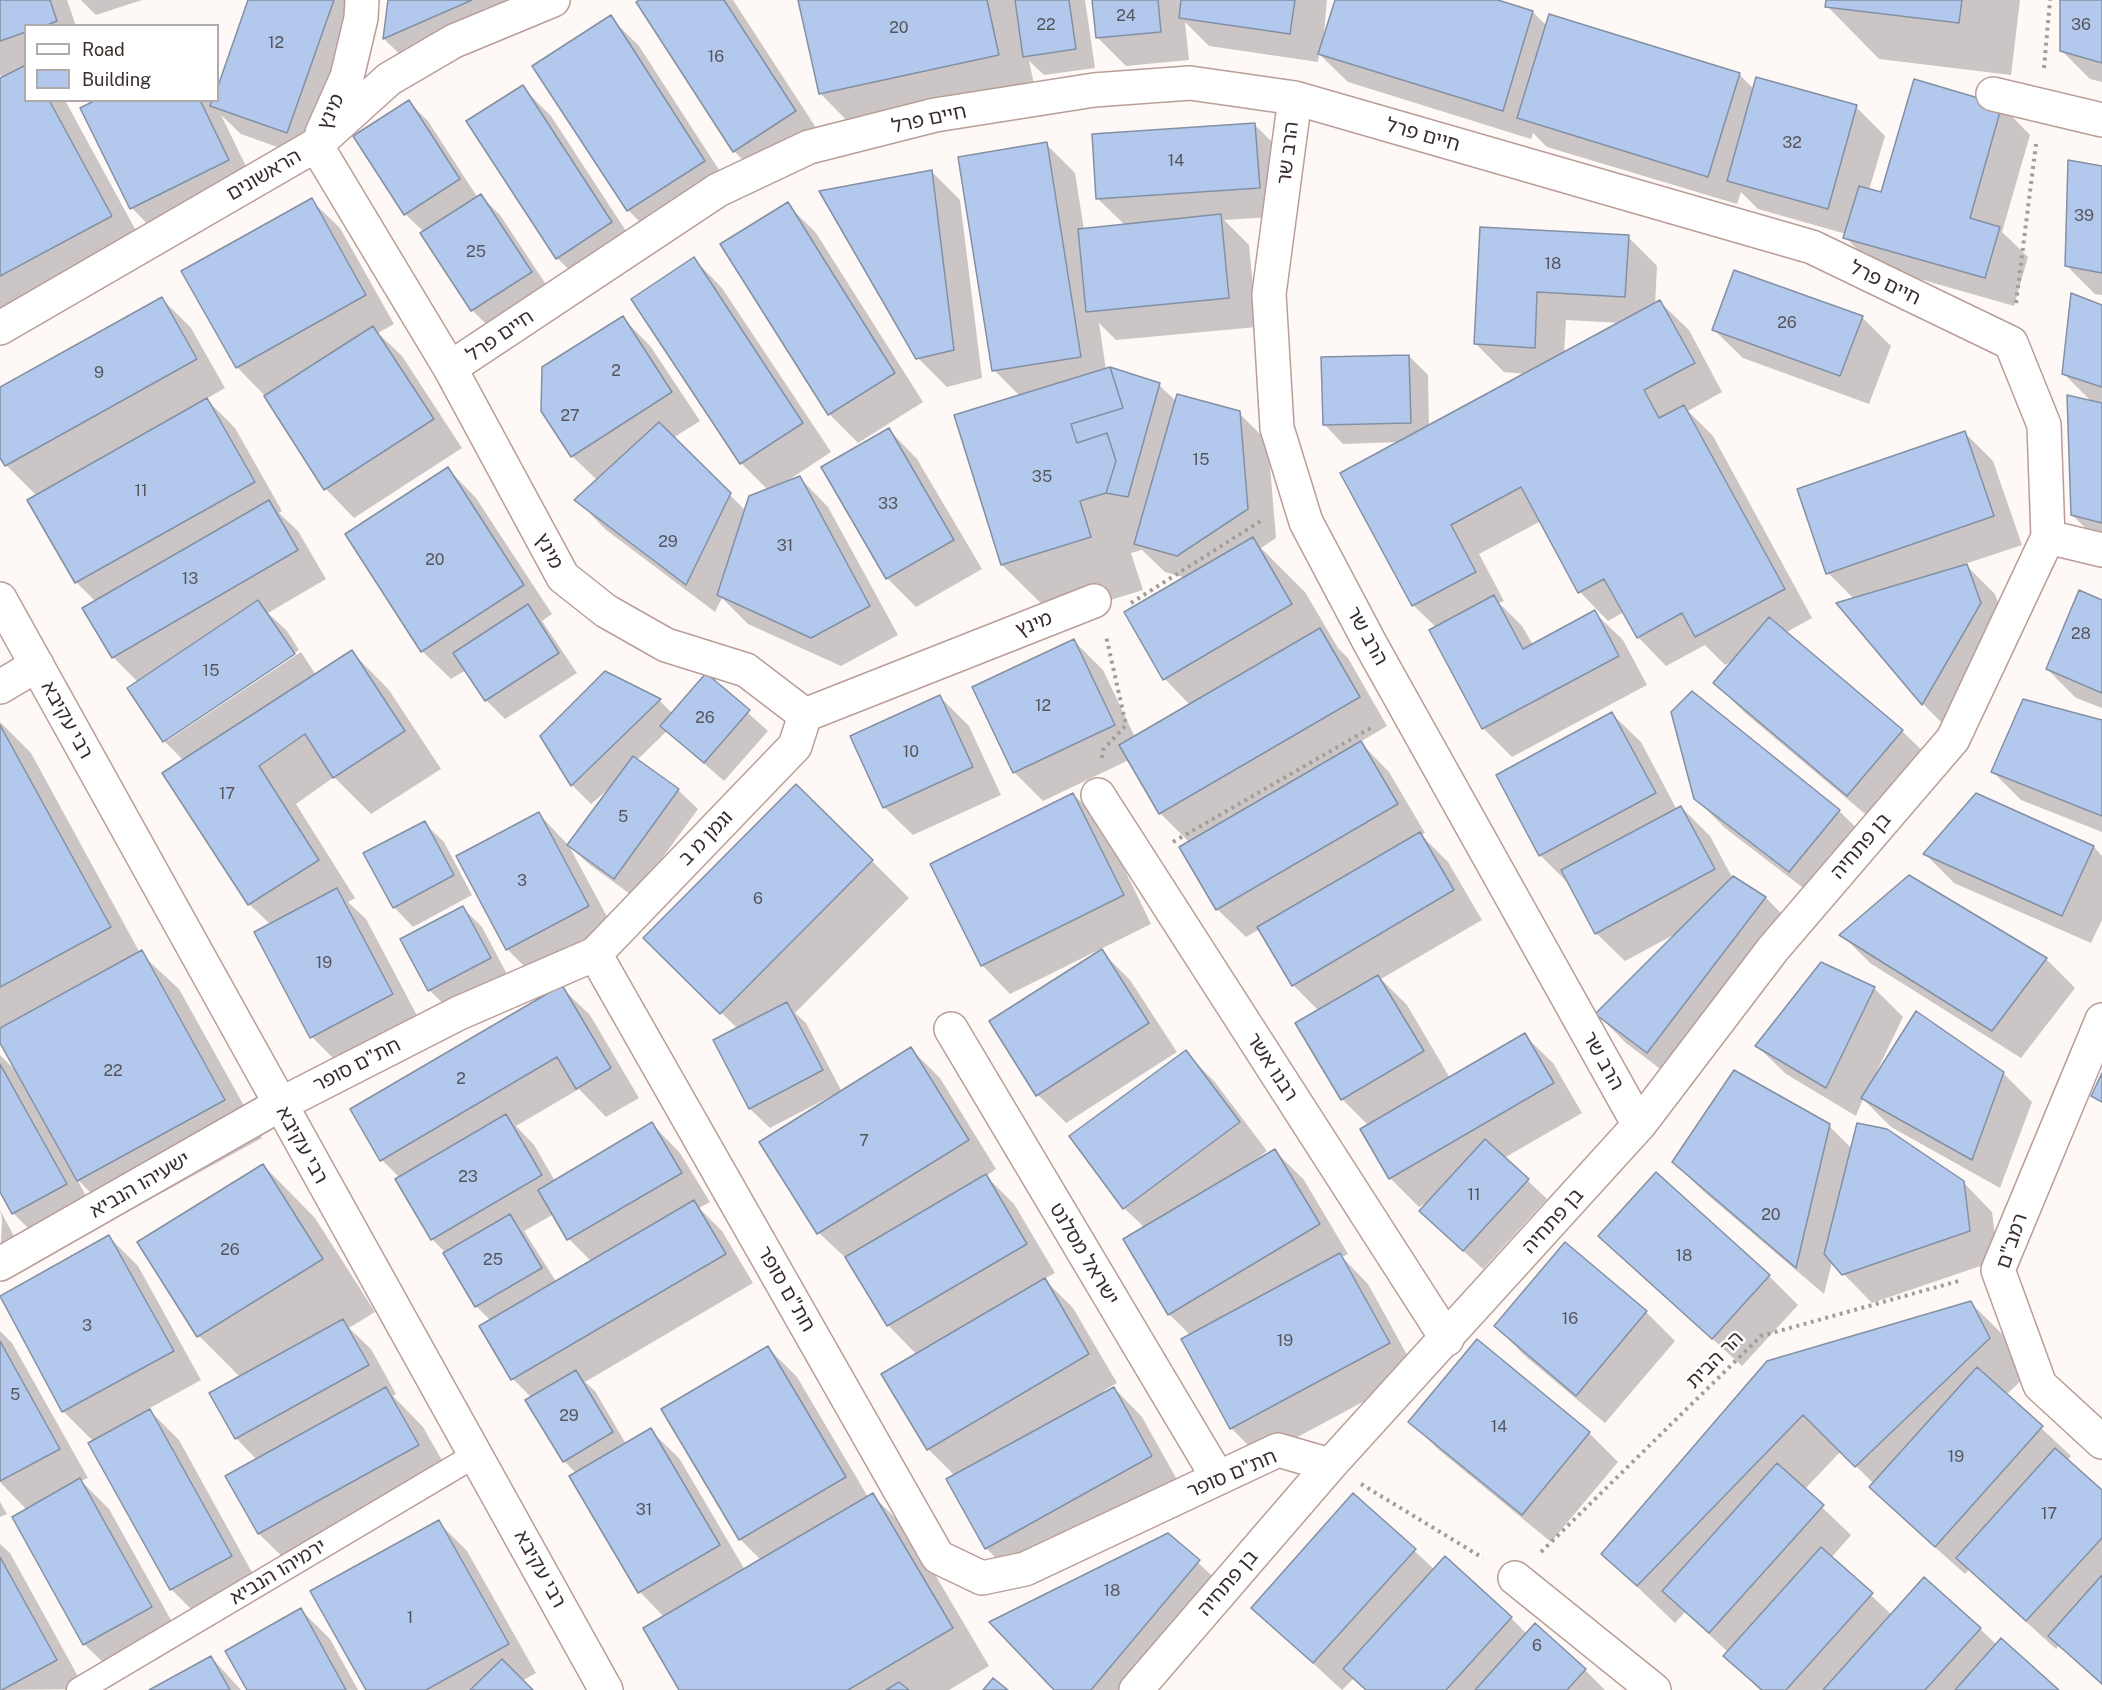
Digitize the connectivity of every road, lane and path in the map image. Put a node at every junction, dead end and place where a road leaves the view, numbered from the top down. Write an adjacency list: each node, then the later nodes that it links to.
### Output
1 (362, 0): 8 (street, מינץ)
2 (553, 0): 8 (street, הראשונים)
3 (2050, 0): 6 (path)
4 (1993, 94): 6 (street)
5 (1295, 98): 10 (street, חיים פרל); 11 (street, חיים פרל); 12 (street, הרב שר)
6 (2041, 105): 7 (street); 10 (path)
7 (2102, 120)
8 (316, 145): 9 (street, הראשונים); 11 (street, מינץ)
9 (0, 328)
10 (2011, 343): 13 (street)
11 (450, 368): 21 (street, מינץ)
12 (1298, 498): 16 (path); 20 (street, הרב שר)
13 (2048, 537): 14 (street); 28 (street, בן פתחיה)
14 (2102, 550)
15 (0, 599): 18 (street, רבי עקיבא)
16 (1108, 605): 21 (street, מינץ)
17 (1106, 632): 22 (path)
18 (37, 665): 19 (street); 27 (street, רבי עקיבא)
19 (0, 687)
20 (1406, 707): 23 (path); 28 (street, הרב שר)
21 (805, 715): 24 (street, וגמן מ ב)
22 (1098, 795): 23 (street, רבנו אשר)
23 (1140, 862): 31 (street, רבנו אשר)
24 (595, 954): 27 (street, חת"ם סופר); 35 (street, חת"ם סופר)
25 (2102, 1020): 30 (street, רמב"ם)
26 (951, 1029): 35 (street, ישראל מסלנט)
27 (279, 1105): 29 (street, ישעיהו הנביא); 33 (street, רבי עקיבא)
28 (1640, 1125): 31 (street, בן פתחיה)
29 (0, 1264)
30 (1998, 1270): 32 (street, רמב"ם); 36 (path, הר הבית)
31 (1447, 1339): 34 (street, בן פתחיה)
32 (2098, 1432)
33 (477, 1454): 37 (lane, ירמיהו הנביא); 38 (street, רבי עקיבא)
34 (1330, 1465): 35 (street, חת"ם סופר); 36 (path); 39 (street, בן פתחיה)
35 (1218, 1478)
36 (1515, 1578): 40 (street)
37 (80, 1690)
38 (606, 1690)
39 (1136, 1690)
40 (1654, 1690)

